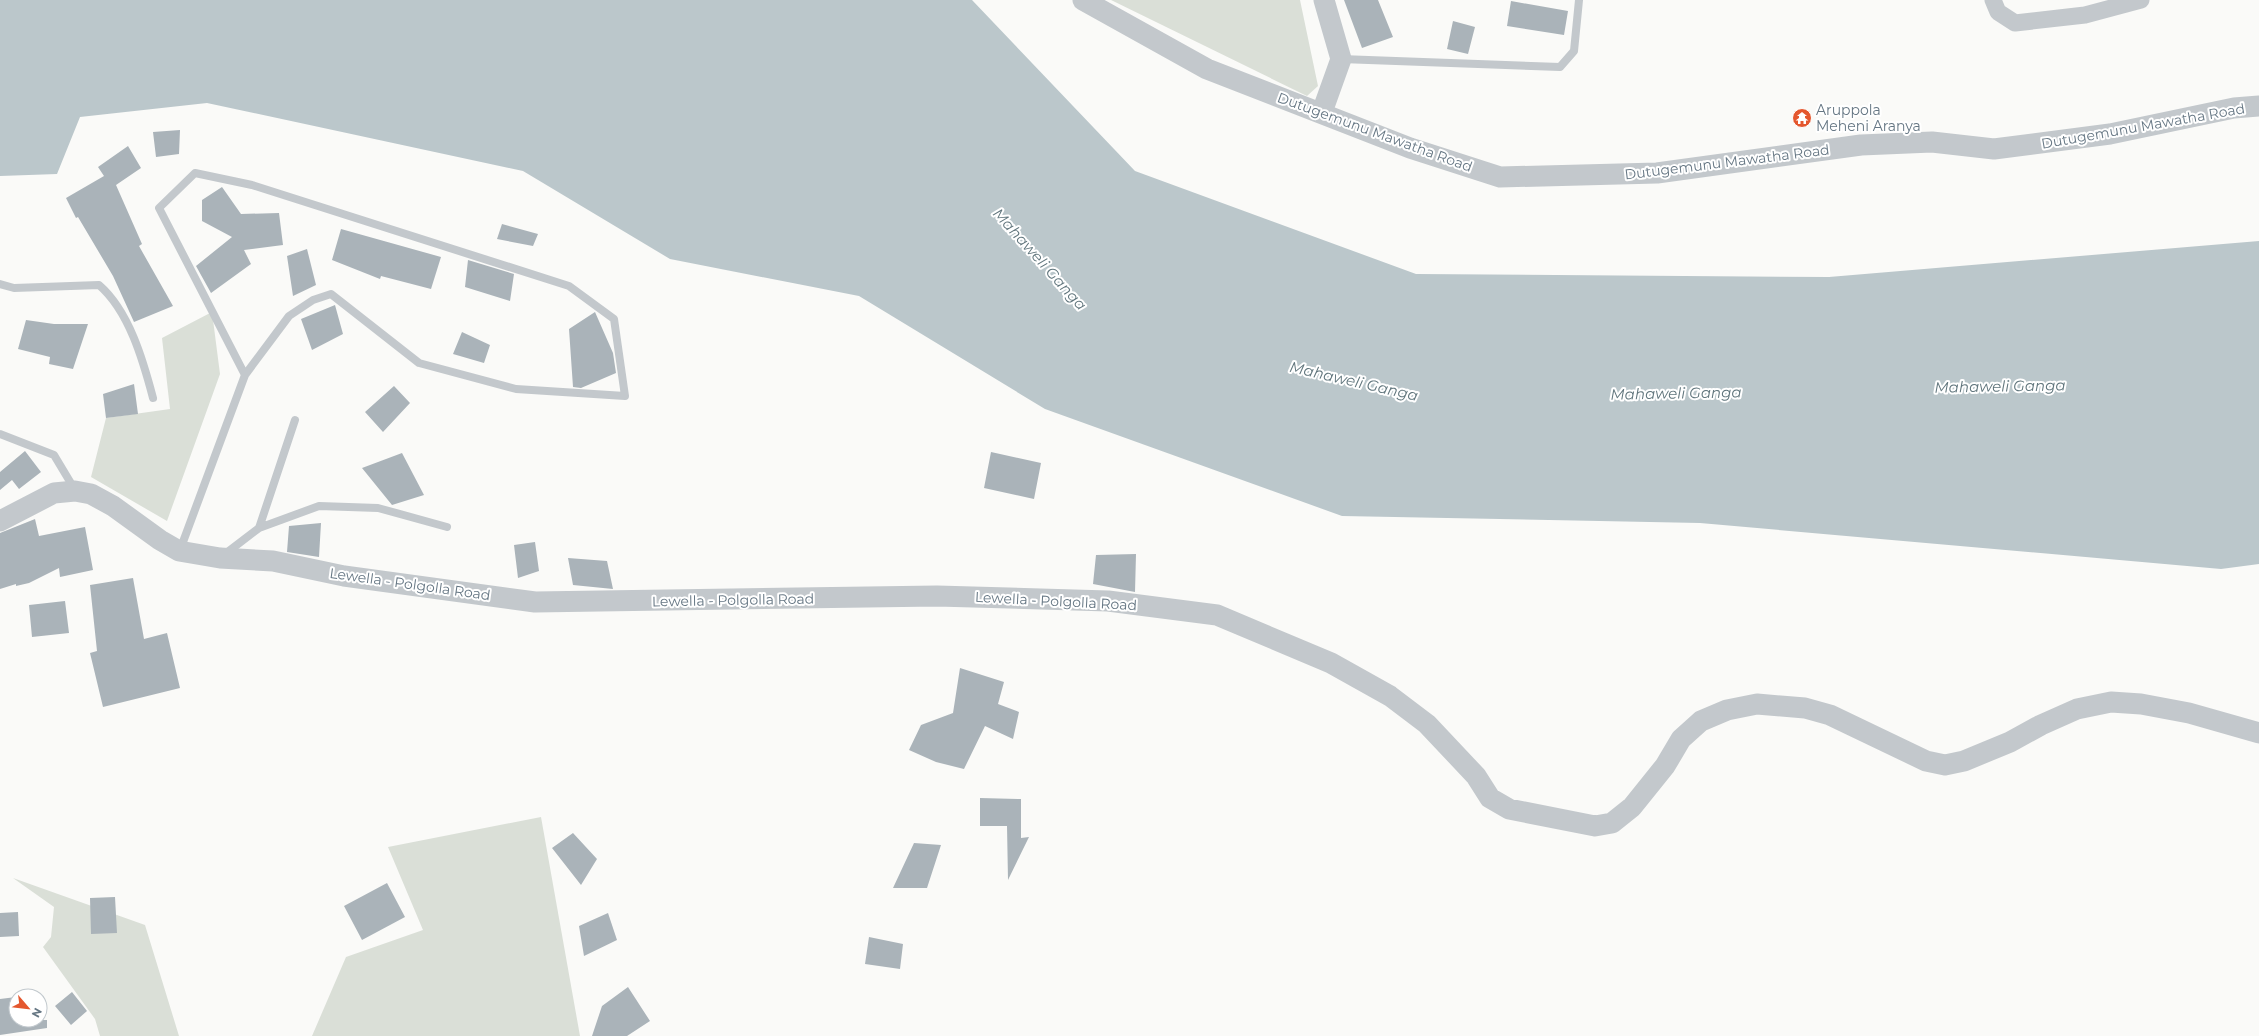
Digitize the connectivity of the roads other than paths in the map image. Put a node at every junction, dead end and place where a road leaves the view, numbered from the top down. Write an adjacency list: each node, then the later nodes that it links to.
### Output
1 (1083, 0): 9 (street, Dutugemunu Mawatha Road)
2 (1324, 0): 7 (street)
3 (1579, 0): 7 (lane)
4 (1993, 0): 6 (street)
5 (2141, 0): 6 (street)
6 (2083, 7)
7 (1341, 59): 9 (street)
8 (2259, 106): 9 (street, Dutugemunu Mawatha Road)
9 (1322, 112)
10 (0, 284): 12 (lane)
11 (245, 375): 11 (lane); 19 (lane)
12 (153, 398)
13 (295, 420): 18 (lane)
14 (0, 434): 15 (lane)
15 (75, 491): 16 (street, Lewella - Polgolla Road); 19 (street, Lewella - Polgolla Road)
16 (0, 521)
17 (447, 527): 18 (lane)
18 (259, 528): 20 (lane)
19 (179, 551): 20 (street, Lewella - Polgolla Road)
20 (220, 558): 21 (street, Lewella - Polgolla Road)
21 (2259, 733)

